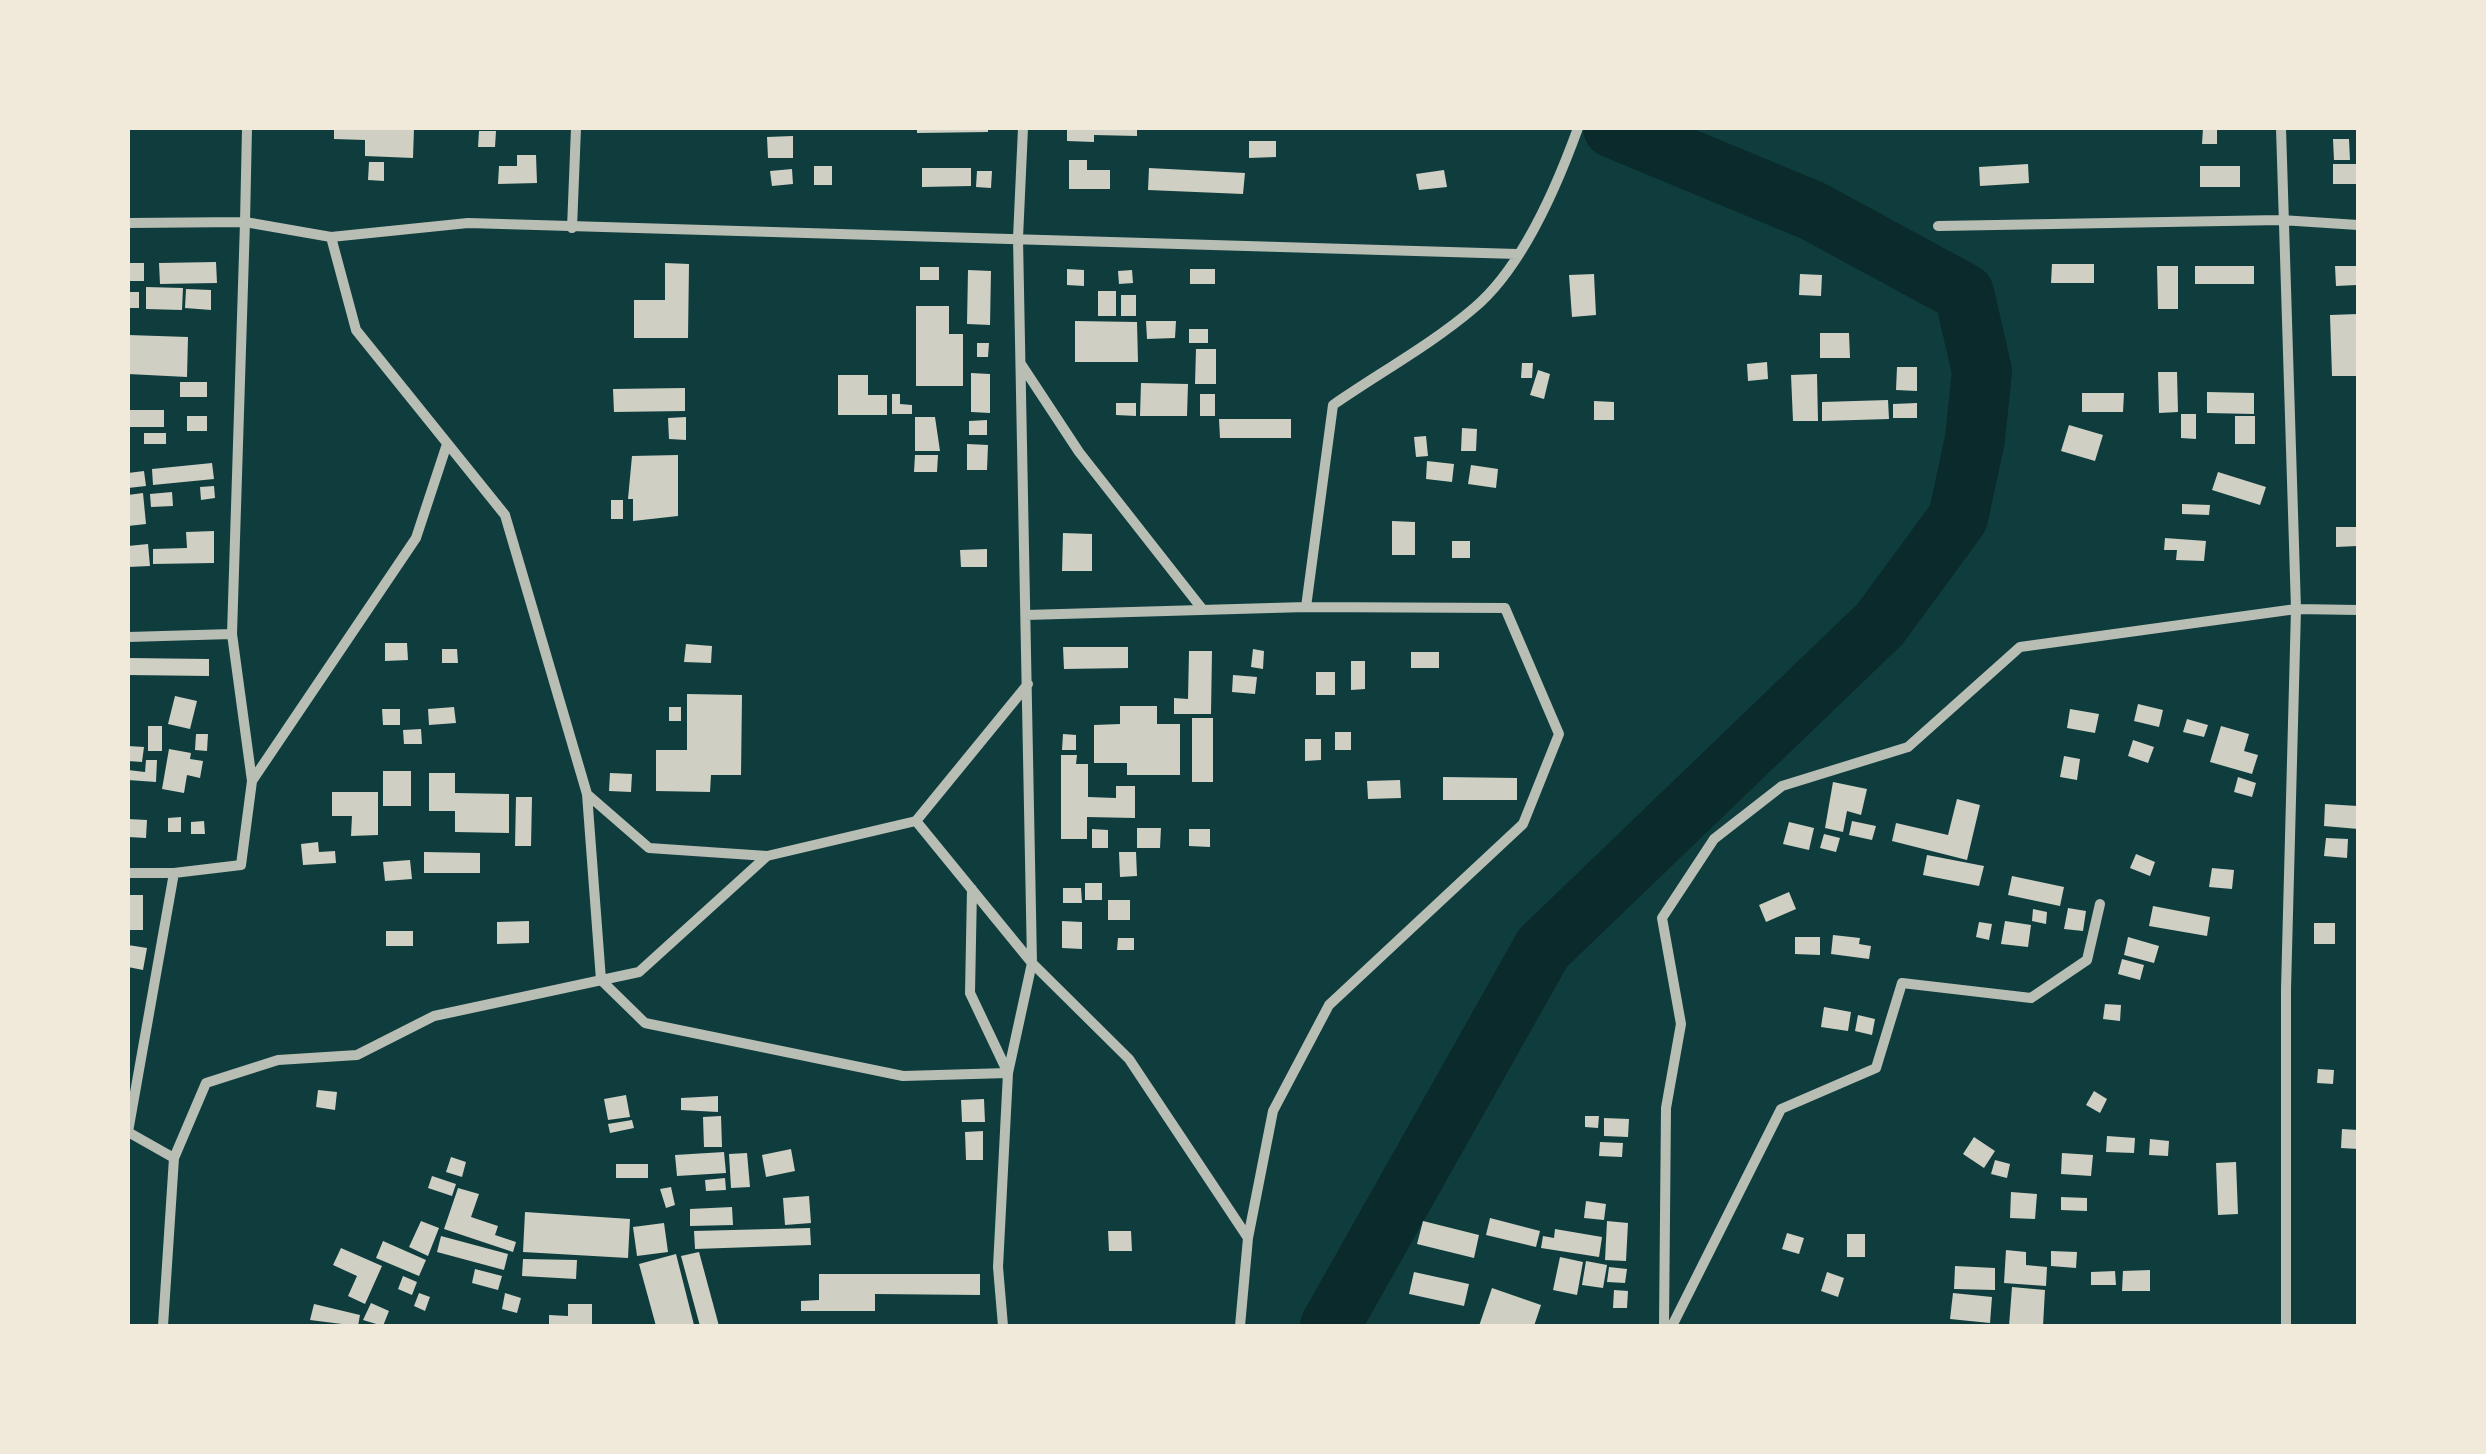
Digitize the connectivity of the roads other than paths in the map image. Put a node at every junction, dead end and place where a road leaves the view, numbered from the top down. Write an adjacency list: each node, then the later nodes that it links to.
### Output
1 (248, 128): 8 (street)
2 (576, 128): 11 (street)
3 (1022, 128): 13 (street)
4 (1578, 128): 14 (street)
5 (2281, 128): 6 (street)
6 (2281, 220): 9 (street); 10 (street); 18 (street)
7 (128, 222): 8 (street)
8 (245, 222): 12 (street); 22 (street)
9 (2358, 225)
10 (1938, 226)
11 (572, 228): 12 (street); 13 (street)
12 (332, 237): 16 (street)
13 (1018, 238): 14 (street); 15 (street)
14 (1517, 254): 17 (street)
15 (1020, 363): 19 (street); 21 (street)
16 (447, 444): 25 (street); 26 (street)
17 (1306, 608): 19 (street); 38 (street)
18 (2296, 608): 20 (street); 42 (street); 44 (street)
19 (1202, 610): 21 (street)
20 (2358, 610)
21 (1026, 615): 24 (street)
22 (232, 634): 23 (street); 25 (street)
23 (128, 637)
24 (1028, 684): 27 (street); 33 (street)
25 (252, 781): 30 (street)
26 (587, 794): 28 (street); 34 (street)
27 (916, 821): 28 (street); 31 (street)
28 (766, 856): 34 (street)
29 (128, 873): 30 (street)
30 (174, 874): 36 (street)
31 (972, 888): 33 (street); 35 (street)
32 (2100, 904): 43 (street)
33 (1032, 963): 35 (street); 38 (street)
34 (601, 980): 35 (street); 37 (street)
35 (1008, 1073): 40 (street)
36 (128, 1132): 37 (street)
37 (174, 1158): 39 (street)
38 (1248, 1238): 41 (street)
39 (163, 1326)
40 (1003, 1326)
41 (1240, 1326)
42 (1664, 1326)
43 (1672, 1326)
44 (2286, 1326)

